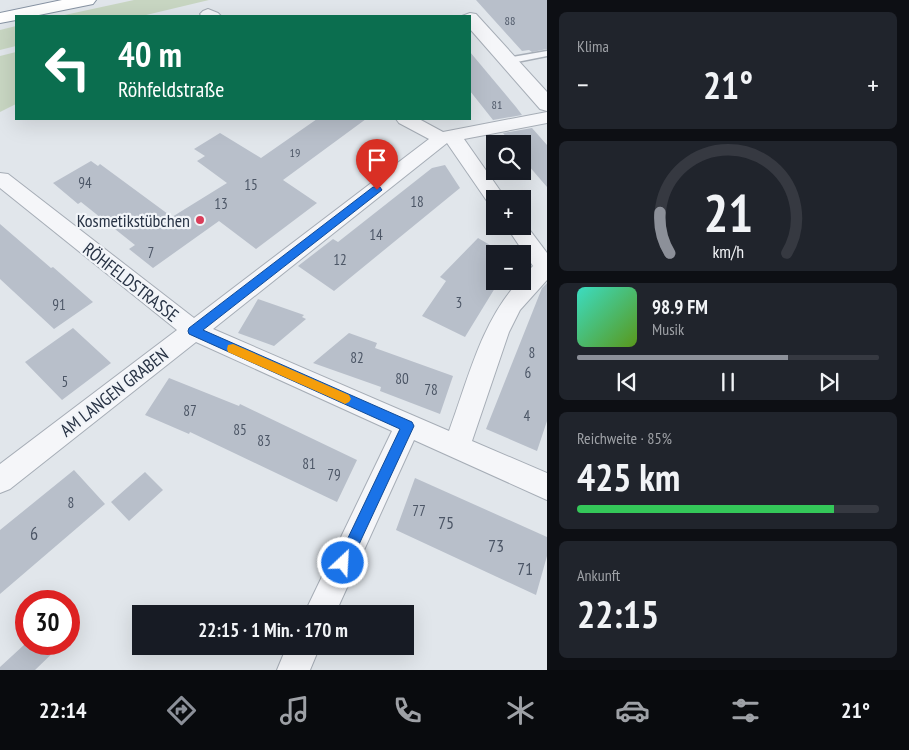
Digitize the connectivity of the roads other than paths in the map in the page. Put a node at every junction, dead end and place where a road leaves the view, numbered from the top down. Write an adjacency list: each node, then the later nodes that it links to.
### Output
1 (87, 0): 2 (highway)
2 (0, 18)
3 (471, 19): 5 (street)
4 (546, 53): 5 (lane)
5 (508, 60): 6 (street)
6 (546, 105)
7 (546, 117): 9 (street)
8 (407, 120): 9 (street)
9 (446, 136): 11 (street); 13 (street, AM LANGEN GRABEN)
10 (1, 179): 13 (street, RÖHFELDSTRASSE)
11 (489, 190)
12 (522, 235): 15 (street)
13 (194, 331): 14 (street, RÖHFELDSTRASSE); 16 (street, AM LANGEN GRABEN)
14 (407, 426): 15 (street, RÖHFELDSTRASSE); 18 (street)
15 (456, 448): 17 (street, RÖHFELDSTRASSE)
16 (0, 480)
17 (546, 487)
18 (323, 605)
19 (300, 655): 20 (street)
20 (293, 670)

